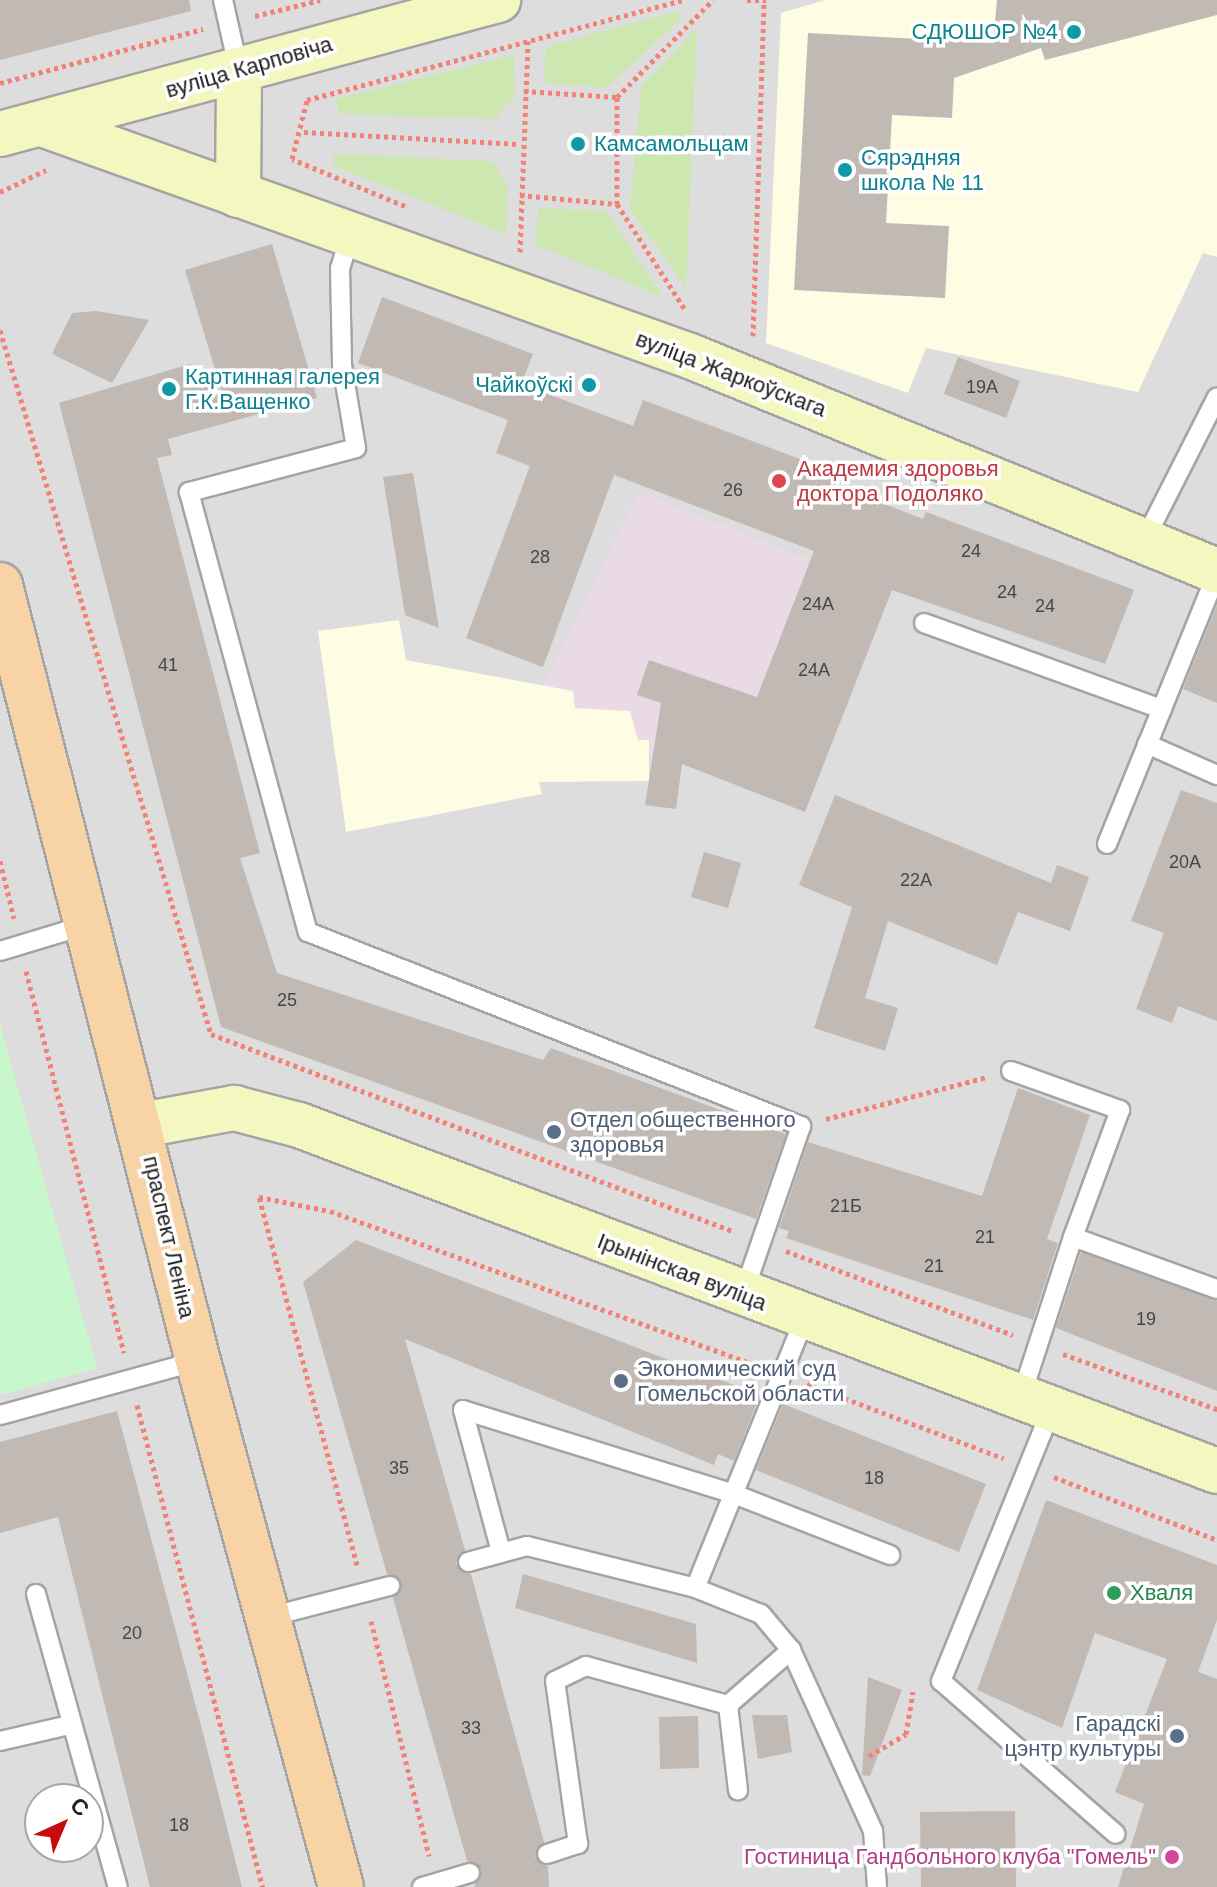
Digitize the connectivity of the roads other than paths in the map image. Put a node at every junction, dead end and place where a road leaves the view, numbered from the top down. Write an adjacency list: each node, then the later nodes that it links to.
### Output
1 (223, 0): 3 (lane)
2 (498, 0): 3 (street, вуліца Карповіча)
3 (239, 71): 4 (street, вуліца Карповіча); 6 (street)
4 (42, 124): 5 (street, вуліца Карповіча); 6 (street, вуліца Жаркоўскага)
5 (0, 134)
6 (238, 195): 7 (street, вуліца Жаркоўскага)
7 (350, 236): 9 (street, вуліца Жаркоўскага); 23 (lane)
8 (1217, 397): 9 (lane)
9 (1144, 541): 10 (street, вуліца Жаркоўскага)
10 (1217, 572): 13 (lane)
11 (0, 585): 17 (main road, праспект Леніна)
12 (924, 623): 13 (lane)
13 (1162, 709): 14 (lane)
14 (1147, 744): 15 (lane); 16 (lane)
15 (1217, 775)
16 (1107, 844)
17 (89, 924): 18 (lane); 20 (main road, праспект Леніна)
18 (0, 951)
19 (1011, 1071): 21 (lane)
20 (142, 1125): 23 (street, Ірынінская вуліца); 25 (main road, праспект Леніна)
21 (1073, 1237): 22 (lane); 26 (lane)
22 (1217, 1289)
23 (742, 1295): 24 (street, Ірынінская вуліца)
24 (804, 1320): 26 (street, Ірынінская вуліца); 29 (lane)
25 (198, 1361): 27 (lane); 36 (main road, праспект Леніна)
26 (1036, 1403): 28 (street, Ірынінская вуліца); 42 (lane)
27 (0, 1415)
28 (1217, 1471)
29 (731, 1493): 30 (lane); 31 (lane); 34 (lane)
30 (501, 1552): 32 (lane); 34 (lane)
31 (890, 1555)
32 (468, 1562)
33 (390, 1586): 36 (lane)
34 (695, 1588): 37 (lane)
35 (36, 1594): 39 (lane)
36 (272, 1616): 47 (main road, праспект Леніна)
37 (791, 1650): 38 (lane); 48 (lane)
38 (728, 1705): 41 (lane); 43 (lane)
39 (69, 1725): 40 (lane); 46 (lane)
40 (0, 1741)
41 (738, 1790)
42 (1116, 1834)
43 (547, 1854)
44 (470, 1873): 45 (lane)
45 (429, 1885)
46 (118, 1887)
47 (341, 1887)
48 (877, 1887)

